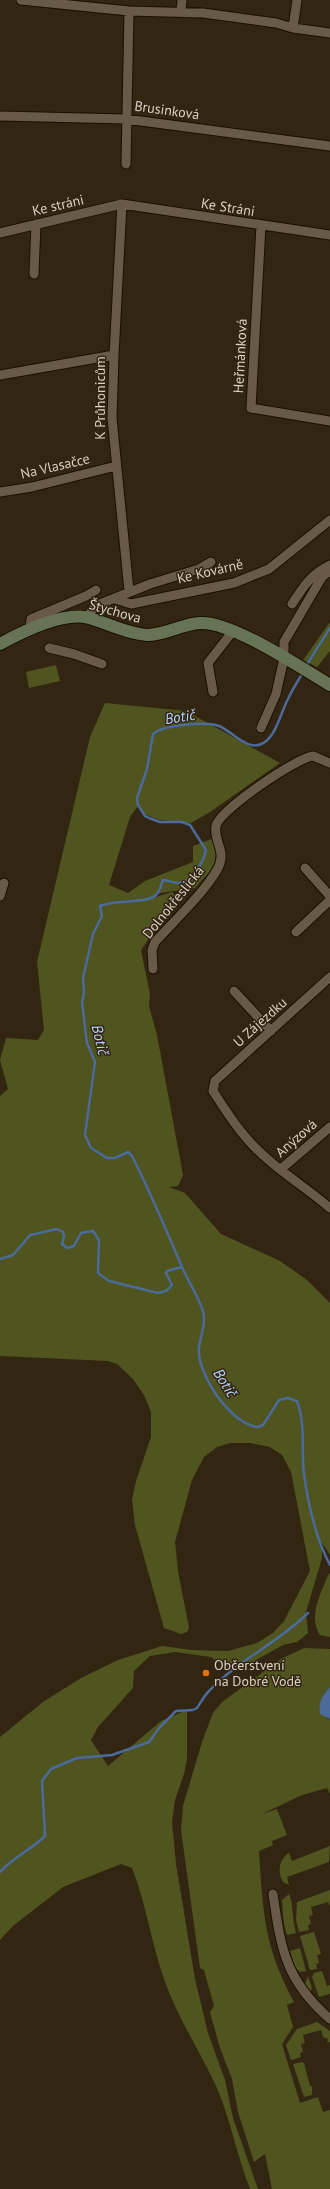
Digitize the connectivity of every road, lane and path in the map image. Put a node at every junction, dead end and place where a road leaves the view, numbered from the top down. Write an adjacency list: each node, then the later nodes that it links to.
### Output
1 (21, 0): 4 (street)
2 (182, 0): 5 (street)
3 (297, 0): 6 (street)
4 (129, 11): 5 (street); 9 (street)
5 (181, 12): 6 (street)
6 (294, 28): 7 (street)
7 (330, 33)
8 (0, 116): 9 (street, Brusinková)
9 (126, 119): 10 (street, Brusinková); 11 (street)
10 (330, 146)
11 (126, 164)
12 (122, 204): 13 (street, Ke stráni); 14 (street, Ke Stráni); 18 (street, K Průhonicům)
13 (36, 224): 15 (street, Ke stráni); 17 (street)
14 (261, 226): 16 (street, Ke Stráni); 20 (street, Heřmánková)
15 (0, 233)
16 (330, 235)
17 (34, 274)
18 (114, 355): 19 (street); 21 (street, K Průhonicům)
19 (0, 375)
20 (330, 421)
21 (116, 466): 22 (street, Na Vlasačce); 28 (street, K Průhonicům)
22 (0, 492)
23 (330, 520): 29 (street, Ke Kovárně)
24 (211, 562): 28 (street)
25 (330, 565): 30 (street)
26 (330, 571): 36 (street)
27 (96, 590): 32 (street)
28 (129, 591): 29 (street)
29 (115, 599): 31 (street)
30 (292, 604)
31 (87, 617): 32 (street, Štychova); 33 (street, Štychova)
32 (30, 630): 34 (street, Štychova)
33 (234, 631): 36 (street, Štychova); 39 (street)
34 (0, 644)
35 (49, 648): 37 (street)
36 (287, 660): 38 (street, Štychova); 40 (street)
37 (102, 664)
38 (330, 685)
39 (213, 692)
40 (261, 728)
41 (330, 763): 48 (street, Dolnokřeslická)
42 (305, 868): 45 (street)
43 (4, 884): 44 (street)
44 (0, 896)
45 (330, 896)
46 (330, 900): 47 (street)
47 (296, 932)
48 (153, 969)
49 (330, 977): 51 (street, U Zájezdku)
50 (234, 991): 51 (street)
51 (271, 1031): 53 (street, U Zájezdku)
52 (330, 1127): 53 (street, Anýzová)
53 (281, 1169): 54 (street)
54 (330, 1208)
55 (273, 1894): 56 (street)
56 (329, 2017)

